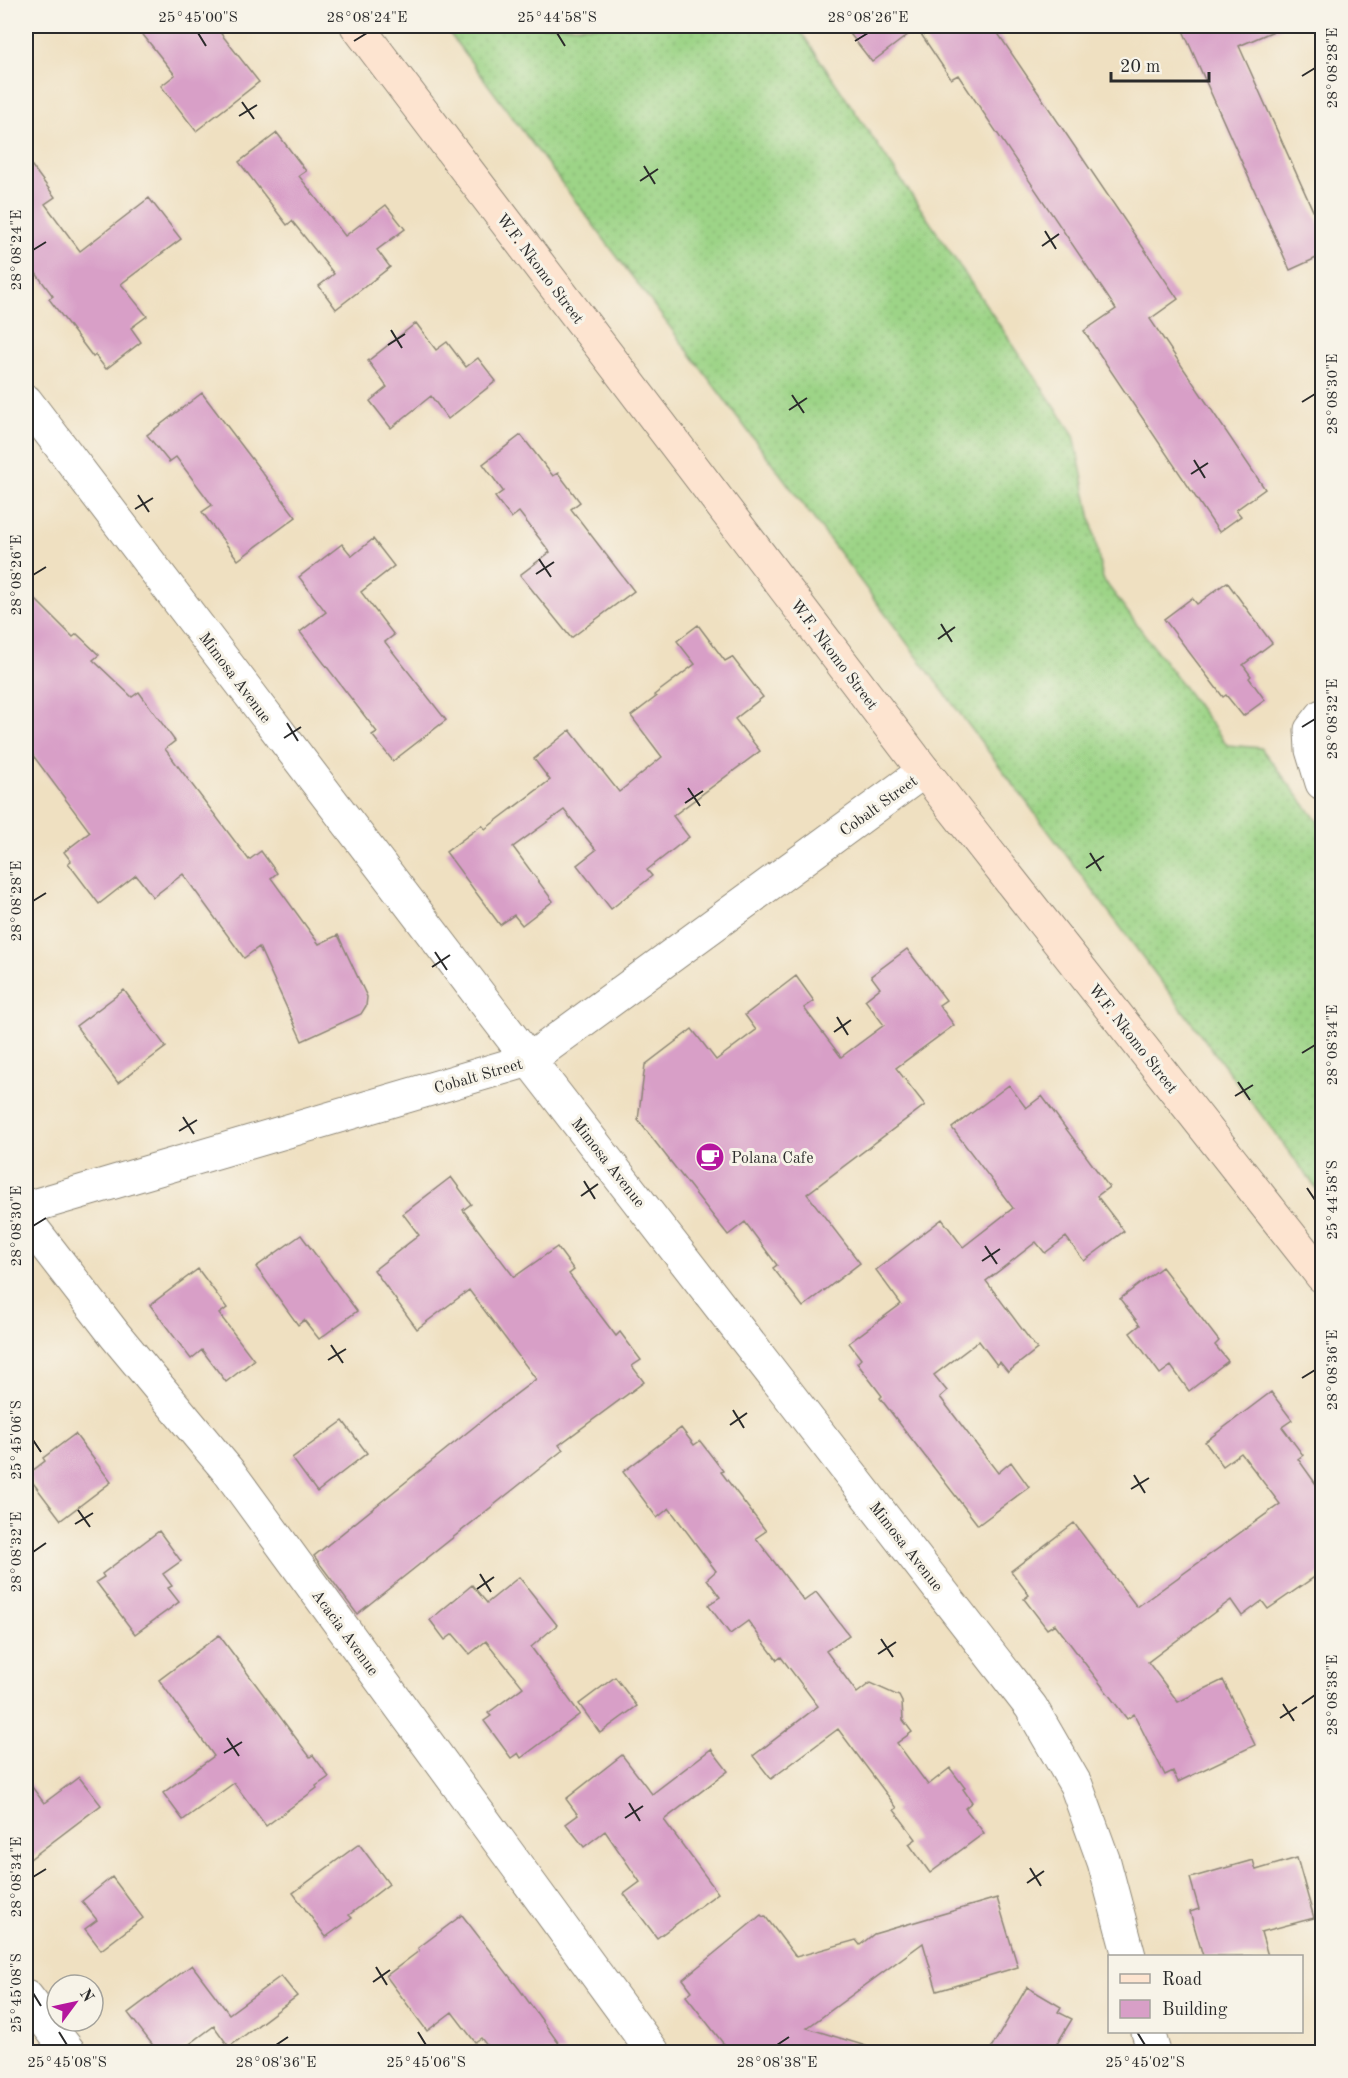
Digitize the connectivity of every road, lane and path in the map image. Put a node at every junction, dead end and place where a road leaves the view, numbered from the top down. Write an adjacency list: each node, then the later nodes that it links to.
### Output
1 (357, 26): 4 (main road, W.F. Nkomo Street)
2 (26, 401): 6 (street, Mimosa Avenue)
3 (1323, 716): 5 (street)
4 (924, 771): 6 (street, Cobalt Street); 9 (main road, W.F. Nkomo Street)
5 (1323, 783)
6 (529, 1060): 7 (street, Cobalt Street); 10 (street, Mimosa Avenue)
7 (26, 1208)
8 (26, 1220): 14 (street, Acacia Avenue)
9 (1323, 1276)
10 (1129, 1955)
11 (26, 1996): 13 (street)
12 (1149, 2033): 15 (street)
13 (69, 2052)
14 (653, 2052)
15 (1154, 2052)

